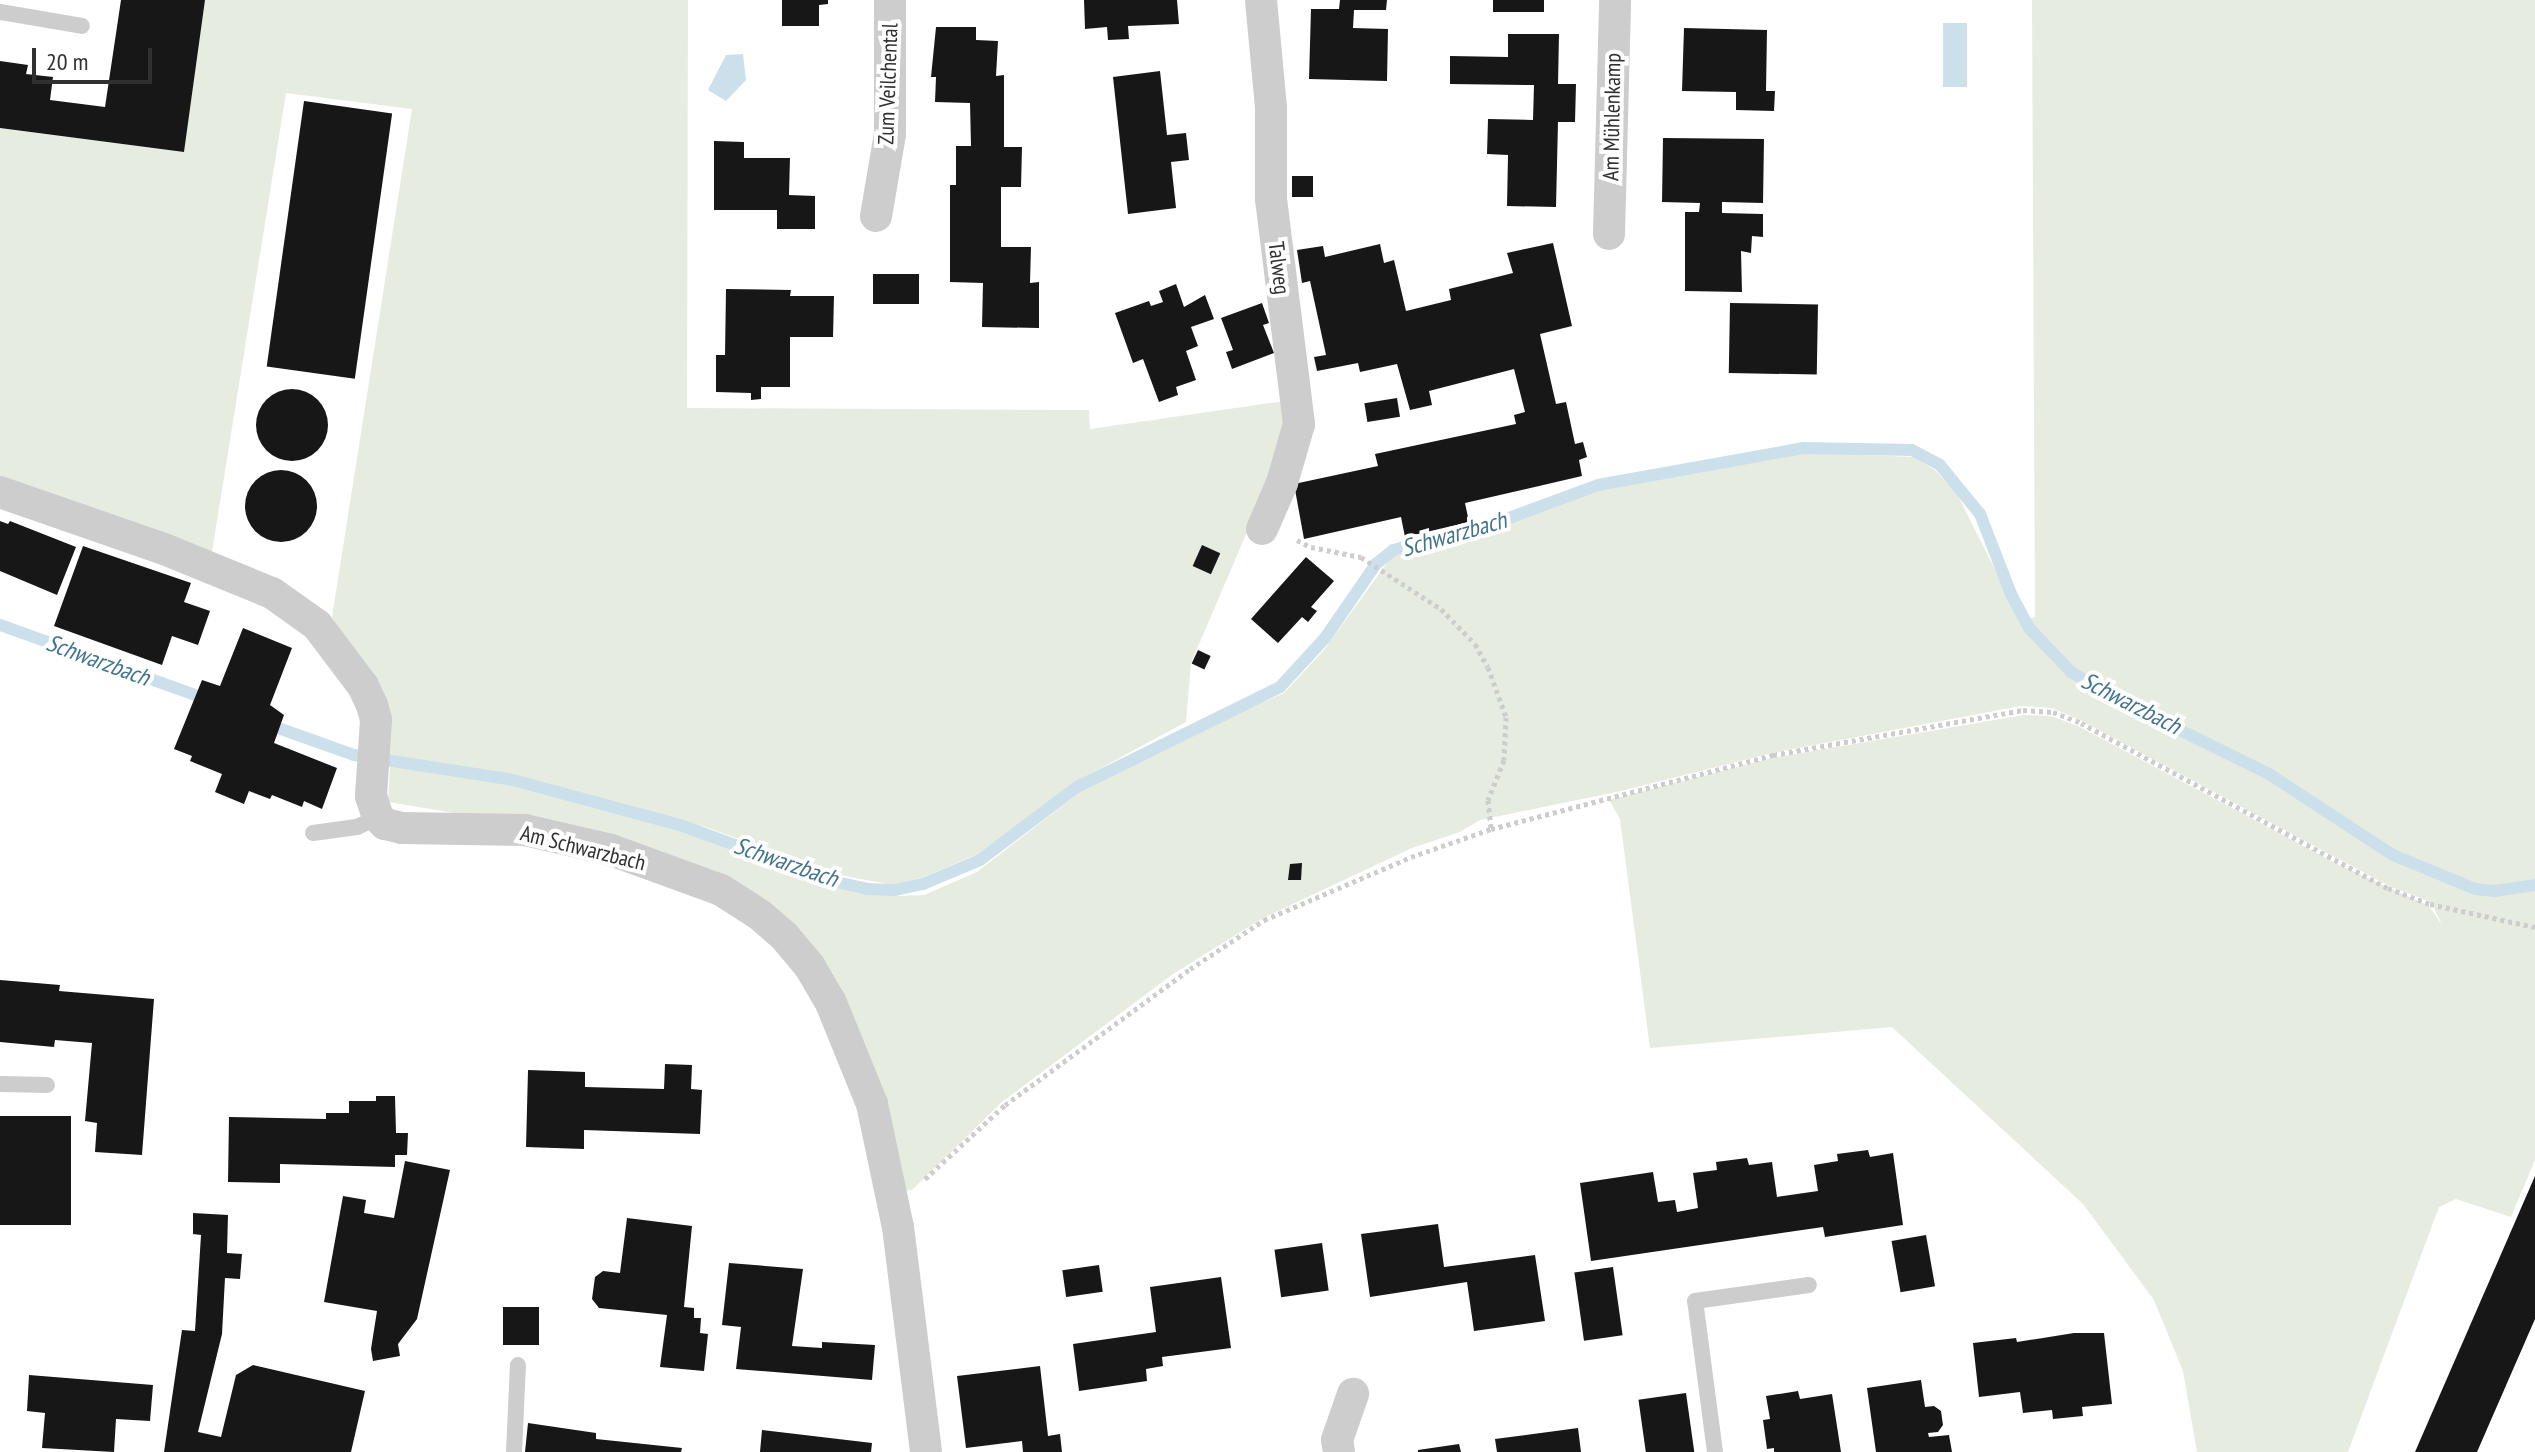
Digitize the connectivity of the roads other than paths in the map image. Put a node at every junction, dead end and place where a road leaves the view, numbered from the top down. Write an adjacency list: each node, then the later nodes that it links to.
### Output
1 (890, 0): 6 (street, Zum Veilchental)
2 (1261, 0): 9 (street, Talweg)
3 (1615, 0): 7 (street, Am Mühlenkamp)
4 (0, 12): 5 (lane)
5 (82, 26)
6 (876, 216)
7 (1609, 234)
8 (0, 492): 10 (street)
9 (1262, 529)
10 (375, 802): 11 (lane); 18 (street, Am Schwarzbach)
11 (313, 833)
12 (0, 1084): 13 (lane)
13 (47, 1085)
14 (1809, 1285): 20 (lane)
15 (518, 1365): 17 (lane)
16 (1353, 1394): 19 (street)
17 (514, 1452)
18 (926, 1452)
19 (1339, 1452)
20 (1715, 1452)

